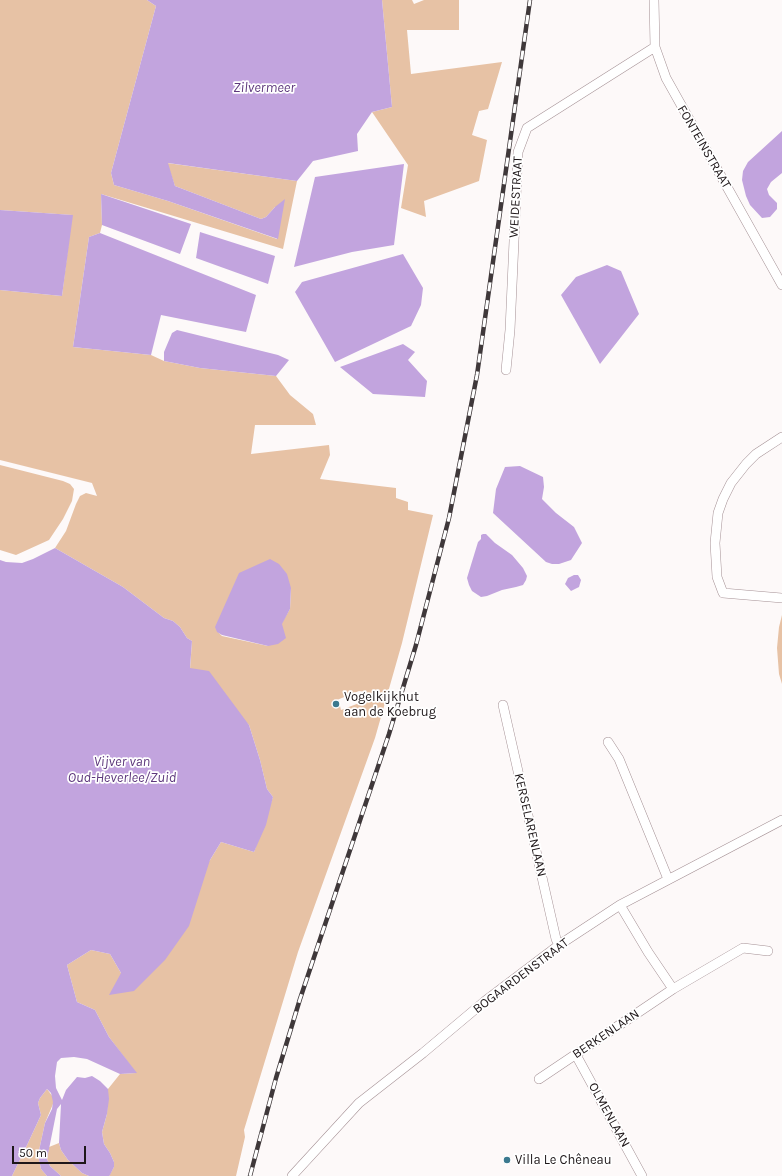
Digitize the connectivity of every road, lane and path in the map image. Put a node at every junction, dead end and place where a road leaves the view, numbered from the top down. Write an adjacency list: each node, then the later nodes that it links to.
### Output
1 (654, 0): 2 (street, FONTEINSTRAAT)
2 (655, 48): 3 (street, FONTEINSTRAAT); 4 (street, WEIDESTRAAT)
3 (782, 285)
4 (506, 370)
5 (782, 437): 6 (street)
6 (782, 598)
7 (503, 705): 12 (street, KERSELARENLAAN)
8 (608, 742): 10 (street)
9 (782, 820): 10 (street, BOGAARDENSTRAAT)
10 (668, 880): 11 (street, BOGAARDENSTRAAT)
11 (620, 905): 12 (street, BOGAARDENSTRAAT); 14 (street)
12 (559, 945): 17 (street, BOGAARDENSTRAAT)
13 (768, 951): 14 (street, BERKENLAAN)
14 (673, 989): 15 (street, BERKENLAAN)
15 (576, 1055): 16 (street, BERKENLAAN); 18 (street, OLMENLAAN)
16 (539, 1079)
17 (292, 1176)
18 (642, 1176)

